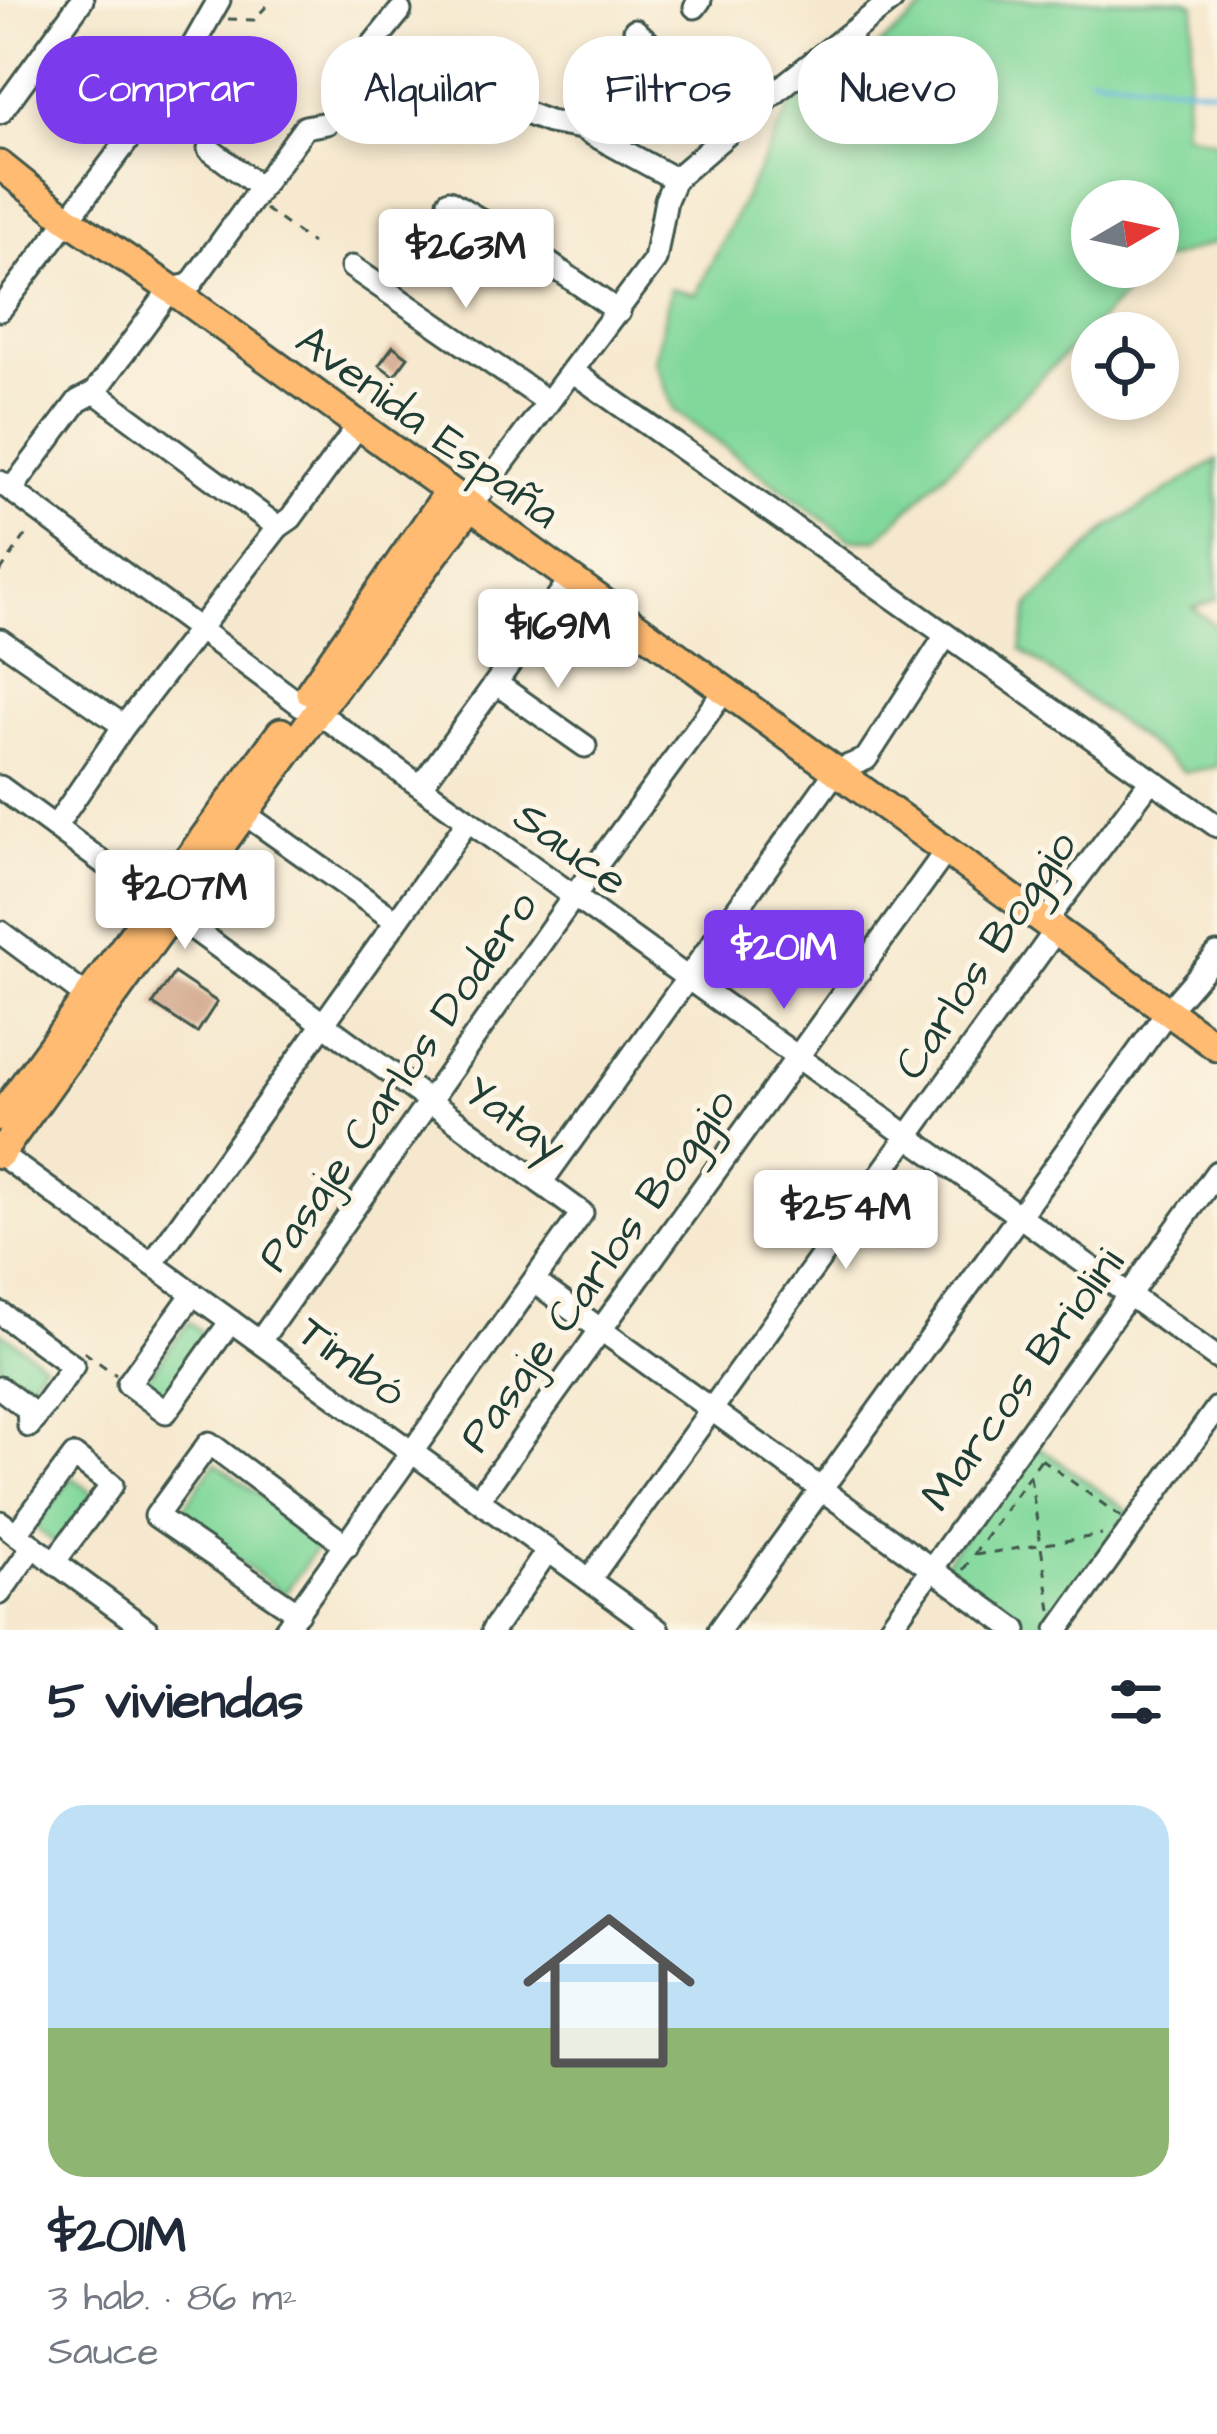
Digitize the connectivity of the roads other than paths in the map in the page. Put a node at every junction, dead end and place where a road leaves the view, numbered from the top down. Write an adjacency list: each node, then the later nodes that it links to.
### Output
1 (82, 0): 8 (street)
2 (892, 0): 7 (street)
3 (214, 9): 16 (street)
4 (400, 11): 14 (street)
5 (634, 30): 6 (street)
6 (641, 36)
7 (774, 96)
8 (0, 113)
9 (539, 118): 13 (street)
10 (716, 144): 13 (street)
11 (209, 149): 14 (street)
12 (0, 165): 16 (main road, Avenida España)
13 (675, 179): 20 (street)
14 (256, 193): 18 (street)
15 (449, 201): 20 (street)
16 (66, 218): 18 (main road, Avenida España); 19 (street)
17 (352, 267): 23 (street)
18 (171, 289): 22 (street); 24 (main road, Avenida España)
19 (0, 310)
20 (619, 312): 21 (street)
21 (572, 371): 23 (street); 30 (street)
22 (95, 392): 25 (street); 27 (street)
23 (548, 402): 26 (street)
24 (358, 426): 26 (main road, Avenida España); 27 (street)
25 (5, 486): 29 (street, Sauce)
26 (458, 500): 28 (main road, Avenida España); 34 (main road)
27 (278, 527): 29 (street)
28 (571, 579): 32 (street); 33 (main road, Avenida España)
29 (198, 629): 34 (street, Sauce); 35 (street)
30 (946, 637): 37 (street); 38 (street)
31 (0, 640): 35 (street)
32 (497, 684): 36 (street); 39 (street)
33 (725, 690): 37 (main road, Avenida España); 46 (street, Pasaje Carlos Dodero)
34 (309, 708): 39 (street, Sauce); 41 (main road); 47 (main road)
35 (124, 726): 43 (street)
36 (586, 746)
37 (836, 771): 45 (main road, Avenida España); 52 (street)
38 (1151, 780): 44 (street); 49 (street, Carlos Boggio)
39 (421, 786): 42 (street, Sauce)
40 (0, 787): 43 (street, Yatay)
41 (245, 814): 47 (main road); 48 (street)
42 (468, 820): 46 (street, Sauce); 48 (street)
43 (55, 826): 47 (street, Yatay)
44 (1217, 826)
45 (946, 851): 49 (main road, Avenida España); 57 (street, Pasaje Carlos Boggio)
46 (574, 896): 52 (street, Sauce); 58 (street, Pasaje Carlos Dodero)
47 (164, 908): 53 (main road); 55 (street, Yatay)
48 (396, 921): 55 (street)
49 (1056, 930): 54 (main road, Avenida España); 60 (street, Carlos Boggio)
50 (0, 932): 53 (street)
51 (1217, 954): 54 (street)
52 (686, 977): 57 (street, Sauce); 63 (street)
53 (96, 1003): 59 (main road); 61 (main road)
54 (1167, 1012): 56 (main road, Avenida España); 64 (street)
55 (322, 1024): 58 (street, Yatay); 65 (street)
56 (1217, 1047)
57 (798, 1058): 60 (street, Sauce); 71 (street, Pasaje Carlos Boggio)
58 (430, 1103): 63 (street, Yatay); 72 (street, Pasaje Carlos Dodero)
59 (0, 1117)
60 (909, 1136): 64 (street, Sauce); 75 (street, Carlos Boggio)
61 (0, 1154): 65 (street, Timbó)
62 (1217, 1172): 68 (street, Marcos Briolini)
63 (541, 1183): 66 (street, Yatay)
64 (1019, 1215): 68 (street, Sauce); 78 (street)
65 (152, 1264): 67 (street, Timbó)
66 (535, 1282): 71 (street); 77 (street)
67 (194, 1294): 70 (street, Timbó); 70 (street)
68 (1130, 1296): 73 (street, Sauce); 84 (street, Marcos Briolini)
69 (0, 1313): 74 (street)
70 (231, 1321): 72 (street, Timbó)
71 (599, 1328): 75 (street); 79 (street, Pasaje Carlos Boggio)
72 (260, 1341): 77 (street, Timbó)
73 (1217, 1358)
74 (0, 1388)
75 (711, 1408): 78 (street); 85 (street, Carlos Boggio)
76 (1217, 1408): 88 (street)
77 (412, 1452): 79 (street, Timbó); 81 (street)
78 (821, 1488): 84 (street); 92 (street)
79 (478, 1500): 82 (street, Timbó)
80 (17, 1534): 83 (street); 83 (street); 86 (street)
81 (347, 1546): 87 (street); 87 (street)
82 (548, 1550): 85 (street, Timbó); 90 (street)
83 (54, 1562): 89 (street)
84 (933, 1568): 93 (street, Marcos Briolini); 94 (street)
85 (589, 1580): 91 (street, Timbó)
86 (0, 1593)
87 (291, 1621)
88 (1055, 1621)
89 (147, 1630)
90 (493, 1630)
91 (658, 1630)
92 (718, 1630)
93 (888, 1630)
94 (1016, 1630)

